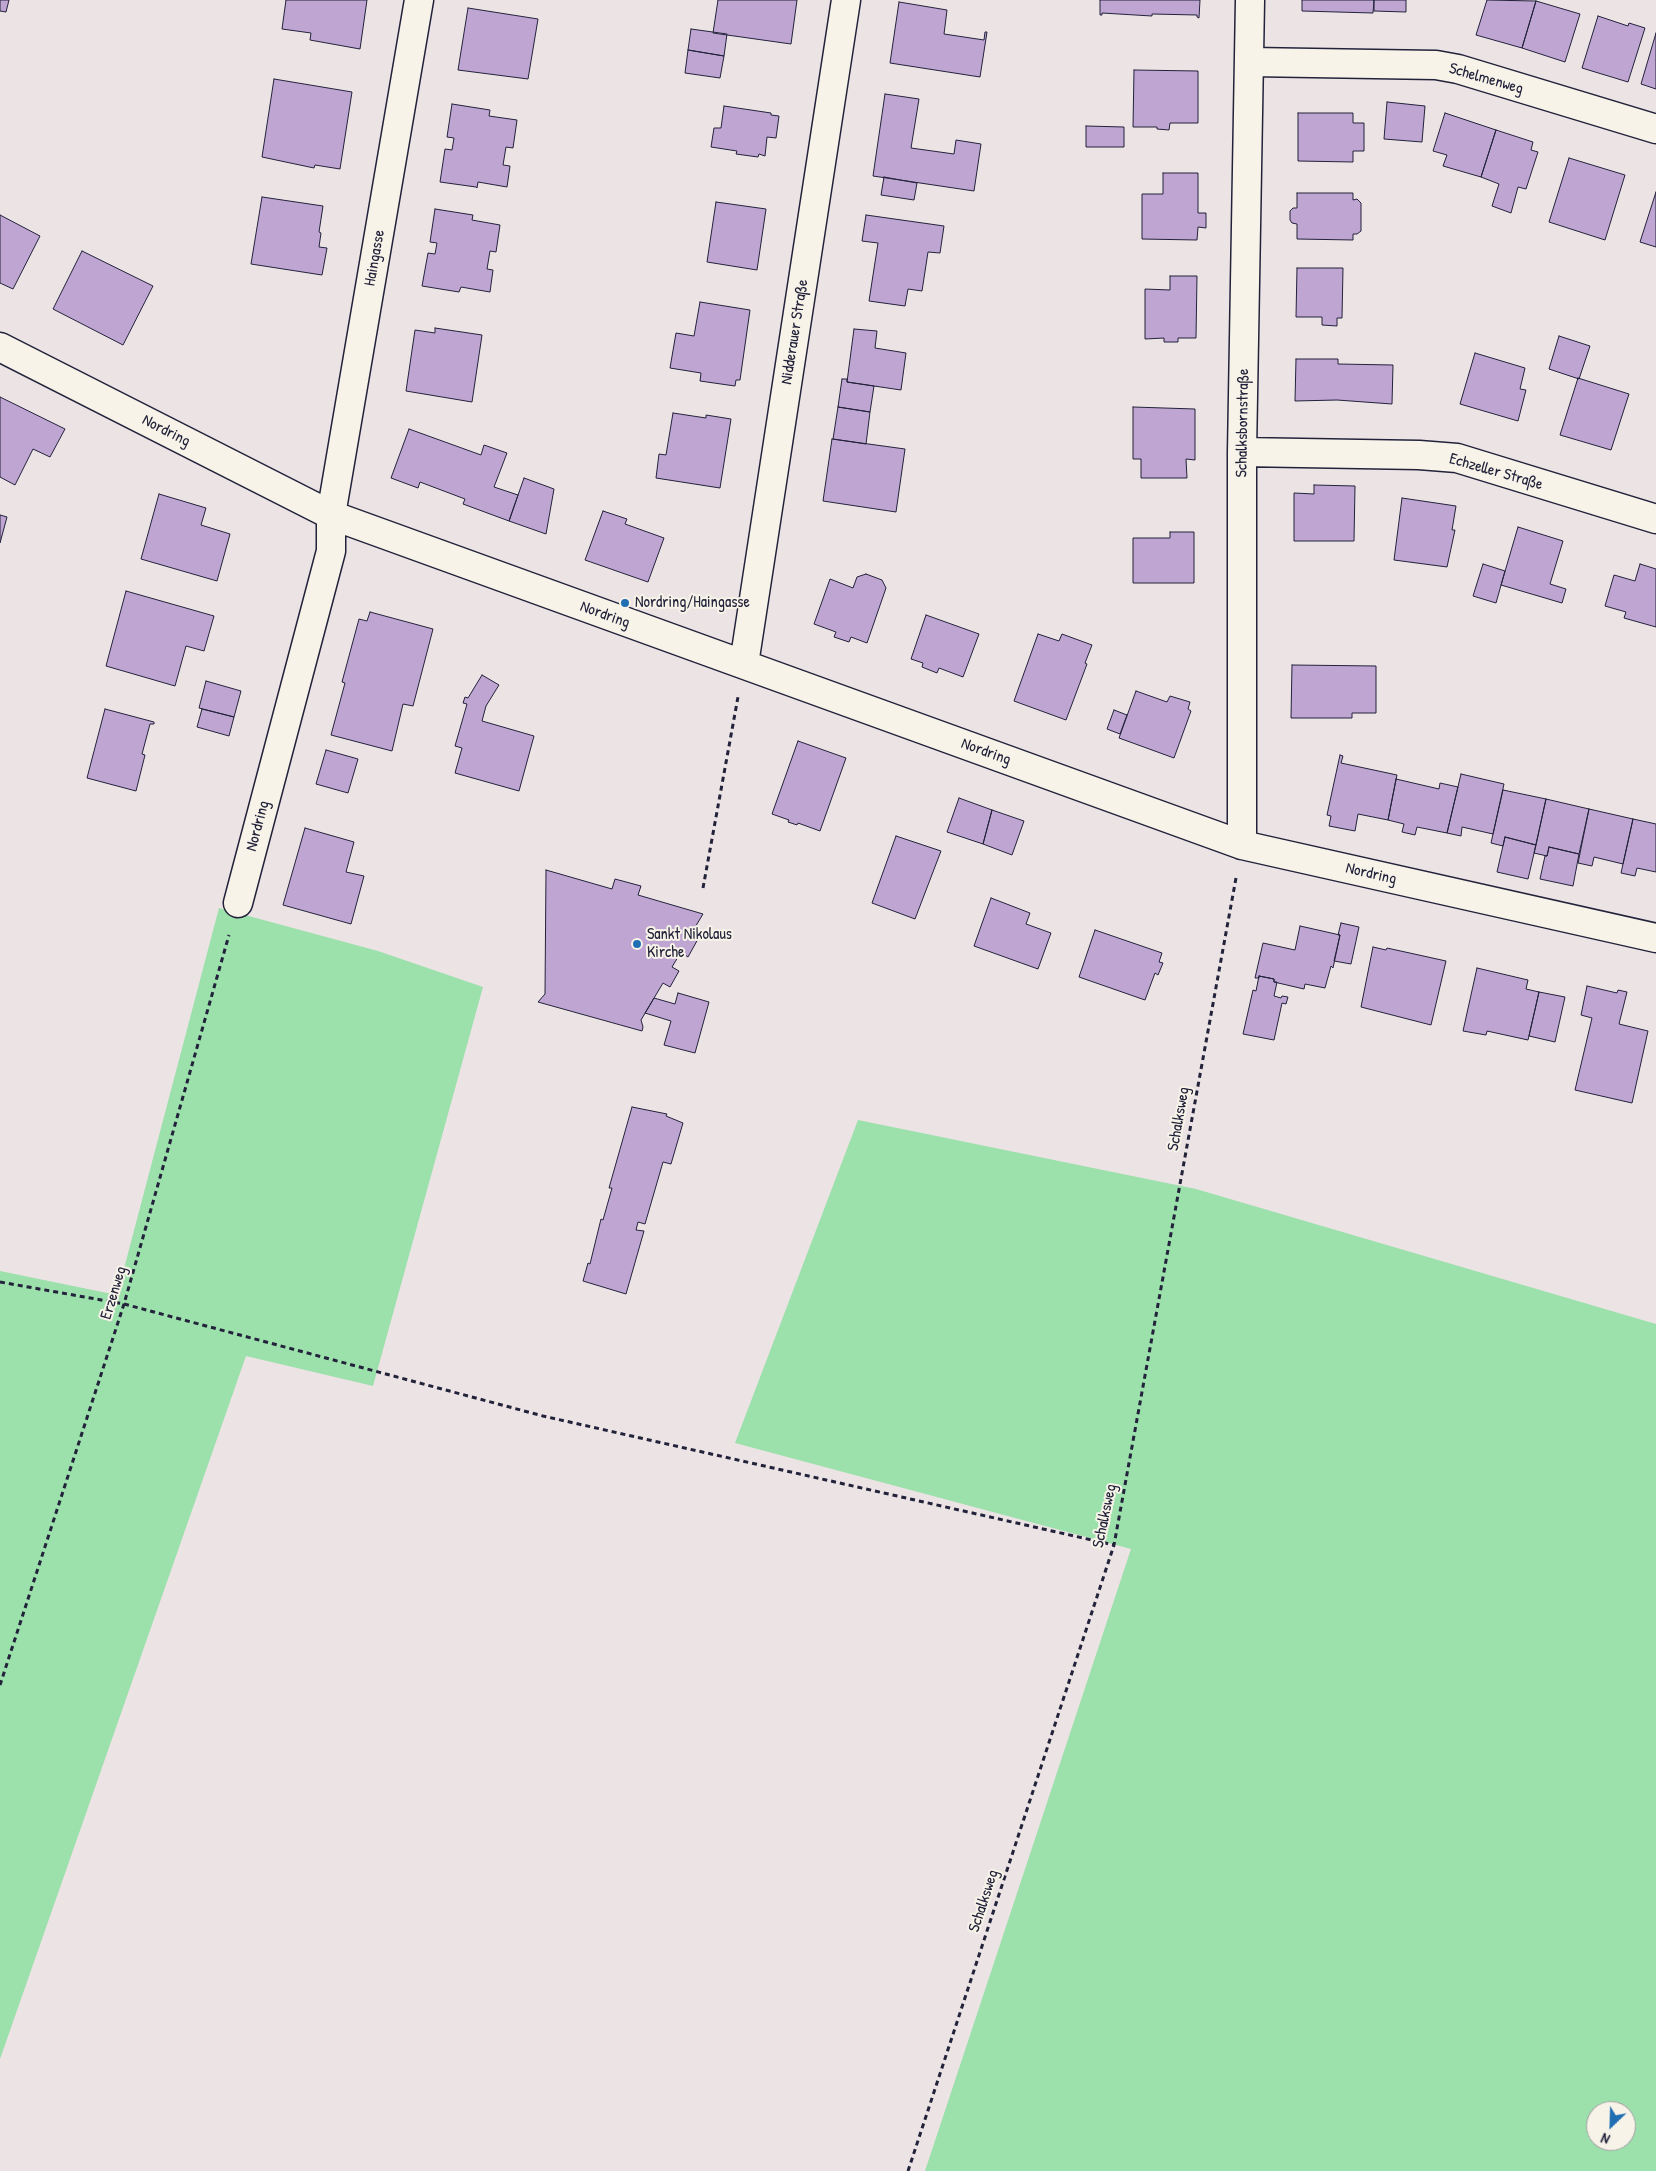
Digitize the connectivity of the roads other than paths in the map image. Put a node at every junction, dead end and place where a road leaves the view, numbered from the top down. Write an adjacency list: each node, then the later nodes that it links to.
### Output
1 (419, 0): 8 (street, Haingasse)
2 (846, 0): 10 (street, Nidderauer Straße)
3 (1250, 0): 4 (street, Schalksbornstraße)
4 (1251, 62): 5 (street, Schelmenweg); 7 (street, Schalksbornstraße)
5 (1656, 129)
6 (0, 347): 8 (street, Nordring)
7 (1242, 452): 9 (street, Echzeller Straße); 11 (street, Schalksbornstraße)
8 (331, 515): 10 (street, Nordring); 12 (street, Nordring)
9 (1656, 519)
10 (744, 664): 11 (street, Nordring)
11 (1242, 845): 13 (street, Nordring)
12 (238, 903)
13 (1656, 938)

